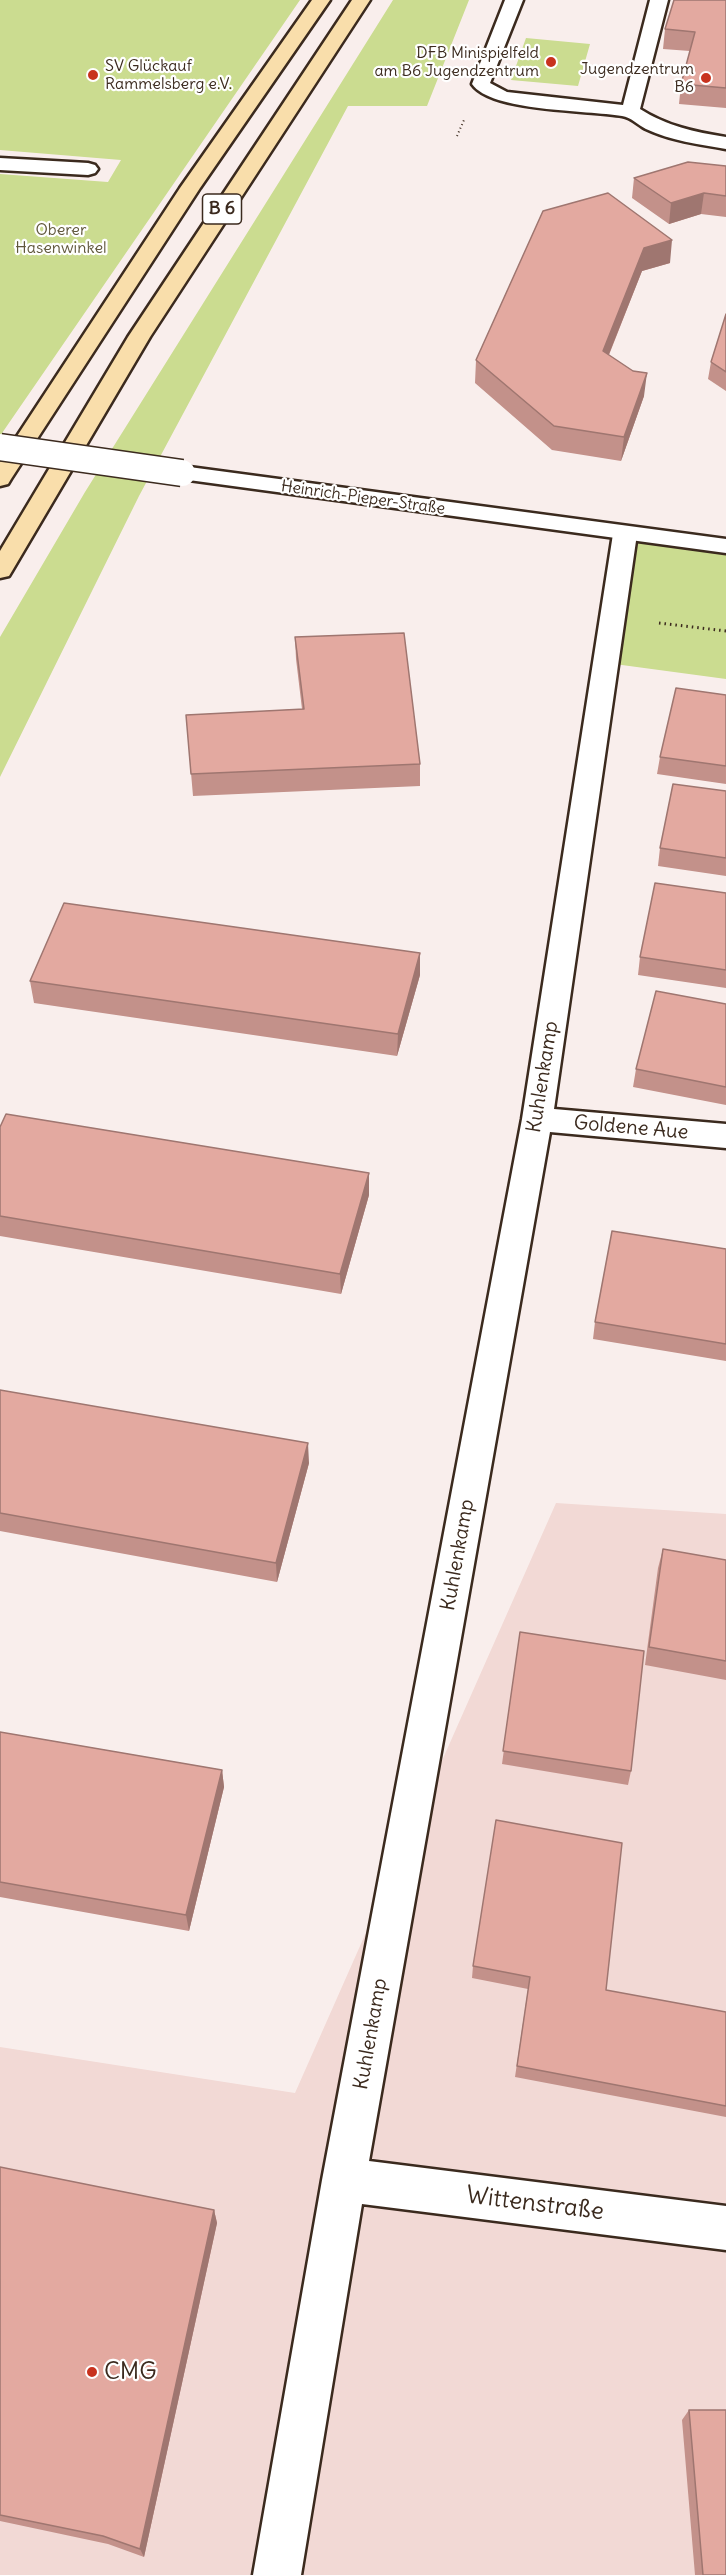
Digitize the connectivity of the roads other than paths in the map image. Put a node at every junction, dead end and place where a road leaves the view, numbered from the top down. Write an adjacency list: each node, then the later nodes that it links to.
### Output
1 (321, 0): 10 (highway, B 6)
2 (361, 0): 13 (highway, B 6)
3 (514, 0): 5 (street)
4 (659, 0): 5 (street)
5 (630, 111): 6 (street)
6 (726, 143)
7 (0, 164): 8 (street)
8 (88, 169)
9 (0, 447): 11 (street, Heinrich-Pieper-Straße, bridge)
10 (0, 478)
11 (625, 534): 12 (street, Heinrich-Pieper-Straße); 14 (street, Kuhlenkamp)
12 (726, 546)
13 (0, 571)
14 (537, 1119): 15 (street, Goldene Aue); 16 (street, Kuhlenkamp)
15 (726, 1137)
16 (344, 2180): 17 (street, Wittenstraße); 18 (street, Kuhlenkamp)
17 (726, 2228)
18 (277, 2575)

